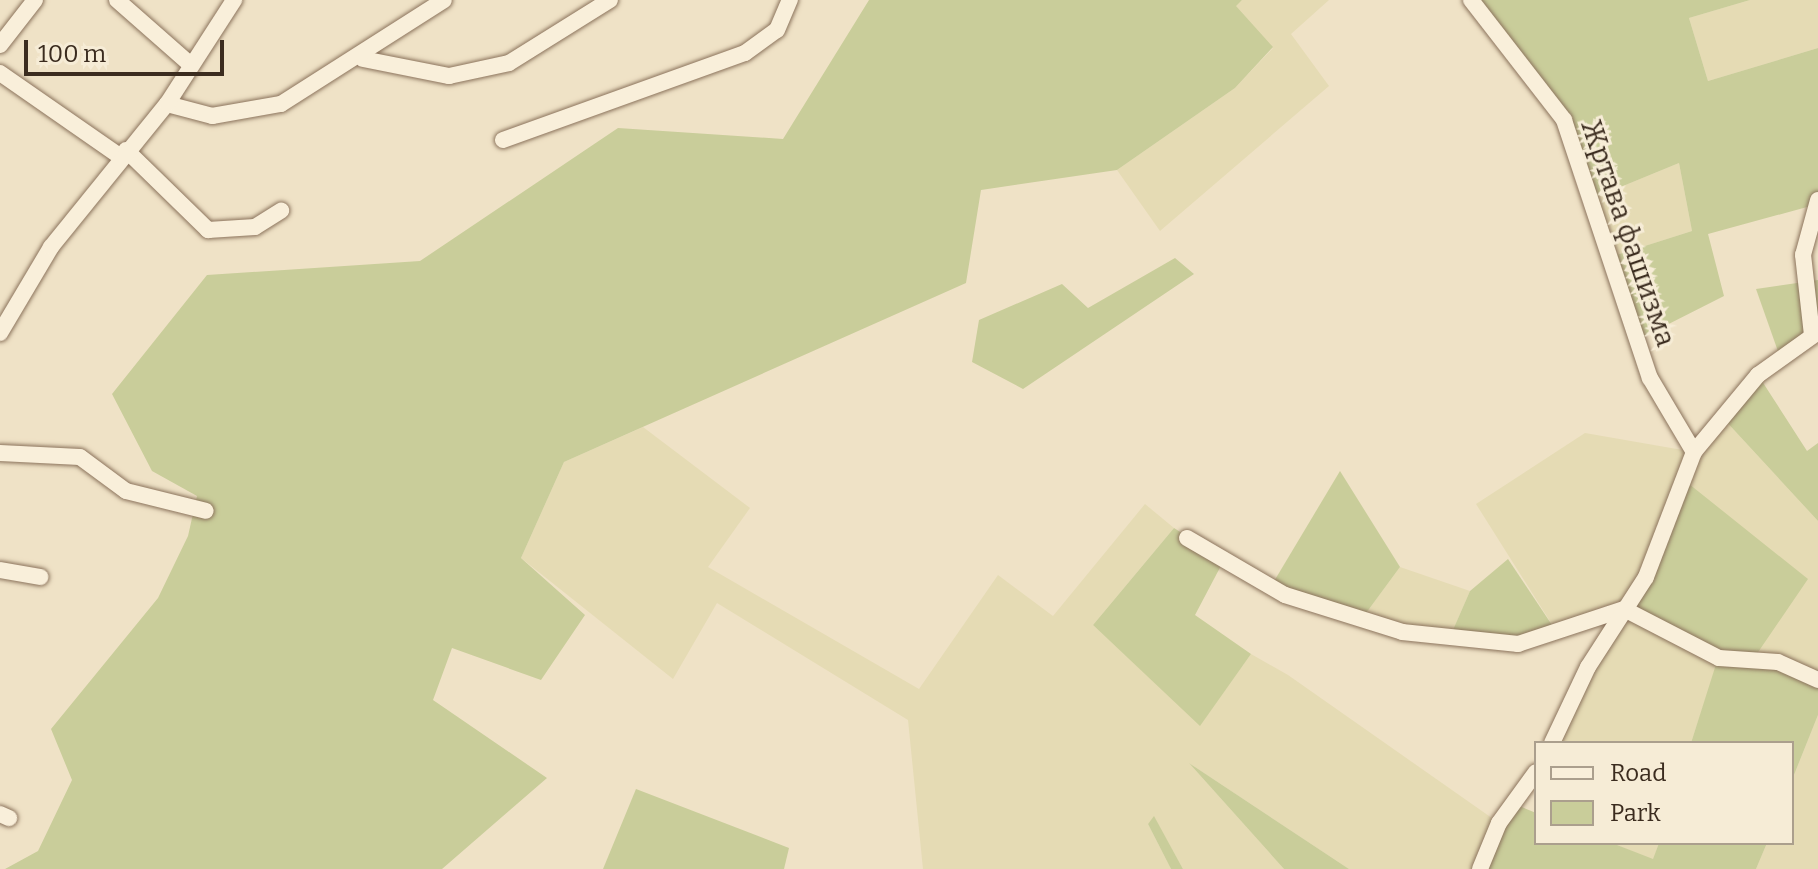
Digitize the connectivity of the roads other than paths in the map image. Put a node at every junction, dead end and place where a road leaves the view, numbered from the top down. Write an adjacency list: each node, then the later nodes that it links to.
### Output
1 (35, 0): 8 (street)
2 (117, 0): 10 (street)
3 (234, 0): 10 (street)
4 (444, 0): 9 (street)
5 (610, 0): 9 (street)
6 (790, 0): 13 (street)
7 (1471, 0): 19 (street, Жртава фашизма)
8 (0, 45)
9 (363, 59): 12 (street)
10 (191, 65): 12 (street)
11 (0, 73): 14 (street)
12 (167, 104): 14 (street)
13 (503, 140)
14 (124, 154): 16 (street); 17 (street)
15 (1818, 200): 18 (street)
16 (281, 211)
17 (0, 333)
18 (1815, 334): 19 (street)
19 (1694, 452): 25 (street)
20 (0, 453): 21 (street)
21 (206, 511)
22 (1187, 538): 25 (street)
23 (0, 570): 24 (street)
24 (40, 577)
25 (1624, 609): 26 (street); 27 (street)
26 (1818, 680)
27 (1553, 741)
28 (1534, 775): 29 (street)
29 (1480, 869)

